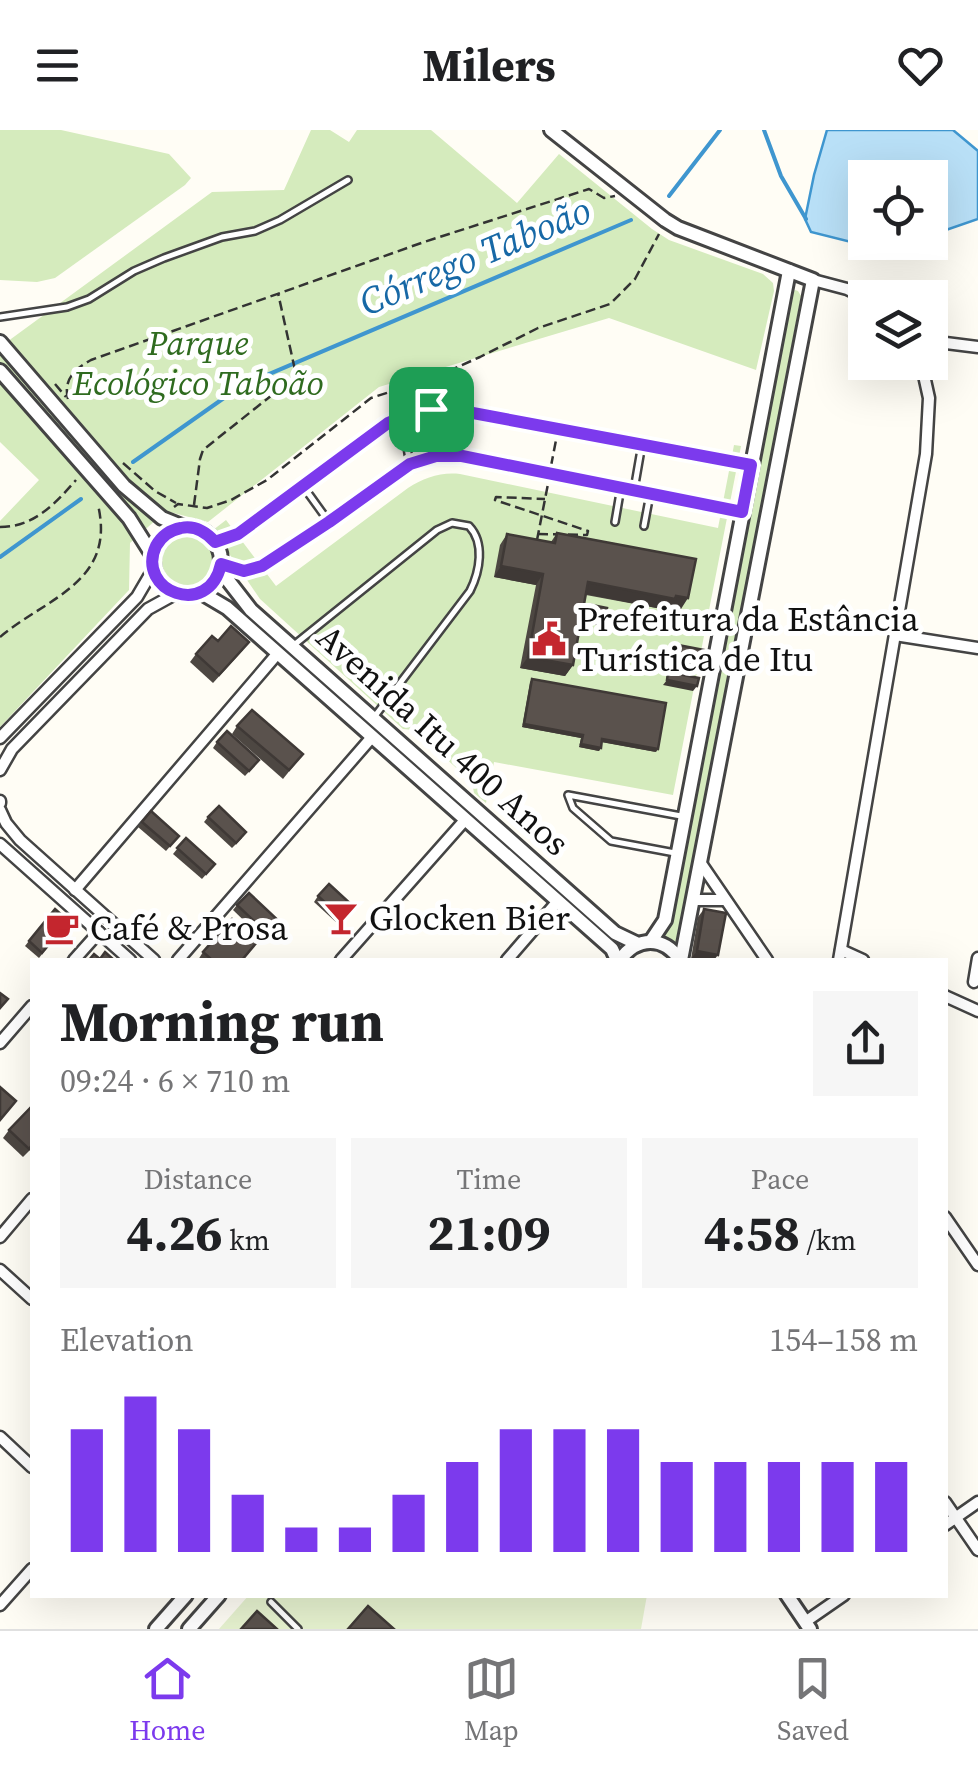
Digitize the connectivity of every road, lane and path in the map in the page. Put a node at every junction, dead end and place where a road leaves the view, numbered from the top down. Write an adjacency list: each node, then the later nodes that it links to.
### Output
1 (551, 130): 3 (street)
2 (348, 180): 9 (lane)
3 (631, 193): 4 (street); 8 (path)
4 (665, 220): 5 (street); 28 (path)
5 (788, 272): 6 (street); 20 (street)
6 (814, 280): 7 (street); 60 (street)
7 (848, 289)
8 (278, 293): 15 (path); 28 (path)
9 (0, 317)
10 (0, 342): 31 (street)
11 (948, 344): 12 (street)
12 (978, 347)
13 (0, 371): 42 (street)
14 (926, 380): 46 (street)
15 (70, 404)
16 (402, 417): 17 (lane); 19 (lane); 22 (lane)
17 (642, 444): 20 (lane); 24 (lane)
18 (114, 455): 27 (path)
19 (410, 464): 23 (lane); 32 (lane)
20 (751, 465): 29 (street)
21 (80, 476): 35 (path)
22 (303, 486): 32 (lane); 40 (lane)
23 (622, 487): 24 (lane); 33 (lane)
24 (634, 490): 25 (lane)
25 (650, 493): 29 (lane); 34 (lane)
26 (95, 498): 47 (path)
27 (178, 504): 28 (path); 31 (path)
28 (194, 506)
29 (742, 512): 56 (street)
30 (542, 516): 30 (path); 37 (path); 37 (path)
31 (162, 518): 36 (street)
32 (329, 522): 43 (lane)
33 (615, 522)
34 (644, 526)
35 (0, 527)
36 (184, 527): 40 (street); 42 (street)
37 (538, 534): 39 (path)
38 (528, 538): 39 (path)
39 (538, 540): 41 (path)
40 (215, 542): 43 (street)
41 (535, 552)
42 (153, 562): 45 (street); 53 (street)
43 (220, 567): 44 (street); 48 (street, Avenida Itu 400 Anos)
44 (200, 592): 45 (street); 50 (street, Avenida Itu 400 Anos)
45 (176, 593): 54 (street)
46 (895, 635): 49 (street); 67 (street)
47 (0, 637)
48 (292, 647): 51 (street, Avenida Itu 400 Anos); 51 (lane)
49 (978, 648)
50 (278, 654): 52 (street, Avenida Itu 400 Anos); 61 (street)
51 (373, 718): 66 (street, Avenida Itu 400 Anos)
52 (372, 737): 57 (street, Avenida Itu 400 Anos); 71 (street)
53 (0, 738)
54 (0, 770)
55 (0, 805): 61 (street)
56 (684, 816): 59 (street); 59 (lane)
57 (465, 820): 64 (street, Avenida Itu 400 Anos); 72 (street)
58 (0, 844): 65 (street)
59 (678, 854): 66 (street)
60 (700, 862): 62 (street); 63 (street)
61 (75, 890): 70 (street)
62 (694, 900): 63 (street); 77 (street)
63 (725, 900): 78 (street)
64 (558, 901): 73 (street); 74 (street, Avenida Itu 400 Anos)
65 (98, 932): 68 (street); 69 (street)
66 (644, 942): 75 (street); 76 (street, Avenida Itu 400 Anos)
67 (840, 955)
68 (76, 958)
69 (128, 958)
70 (152, 958)
71 (180, 958)
72 (344, 958)
73 (510, 958)
74 (618, 958)
75 (620, 958)
76 (679, 958)
77 (681, 958)
78 (766, 958)
79 (978, 958): 80 (street)
80 (974, 982)
81 (948, 997): 83 (street)
82 (30, 1008): 84 (street)
83 (978, 1011)
84 (0, 1043)
85 (30, 1201): 87 (street)
86 (948, 1221): 88 (street)
87 (0, 1237)
88 (978, 1265)
89 (0, 1270): 90 (street)
90 (30, 1297)
91 (0, 1438): 92 (street)
92 (30, 1465)
93 (978, 1502): 95 (street)
94 (948, 1506): 95 (street)
95 (956, 1518): 96 (street); 97 (street)
96 (948, 1523)
97 (978, 1550)
98 (30, 1570): 103 (street)
99 (183, 1598): 106 (street)
100 (216, 1598): 107 (street)
101 (789, 1598): 105 (street)
102 (840, 1598): 105 (street)
103 (1, 1602)
104 (271, 1602): 108 (lane)
105 (808, 1625)
106 (156, 1629)
107 (189, 1629)
108 (298, 1629)

